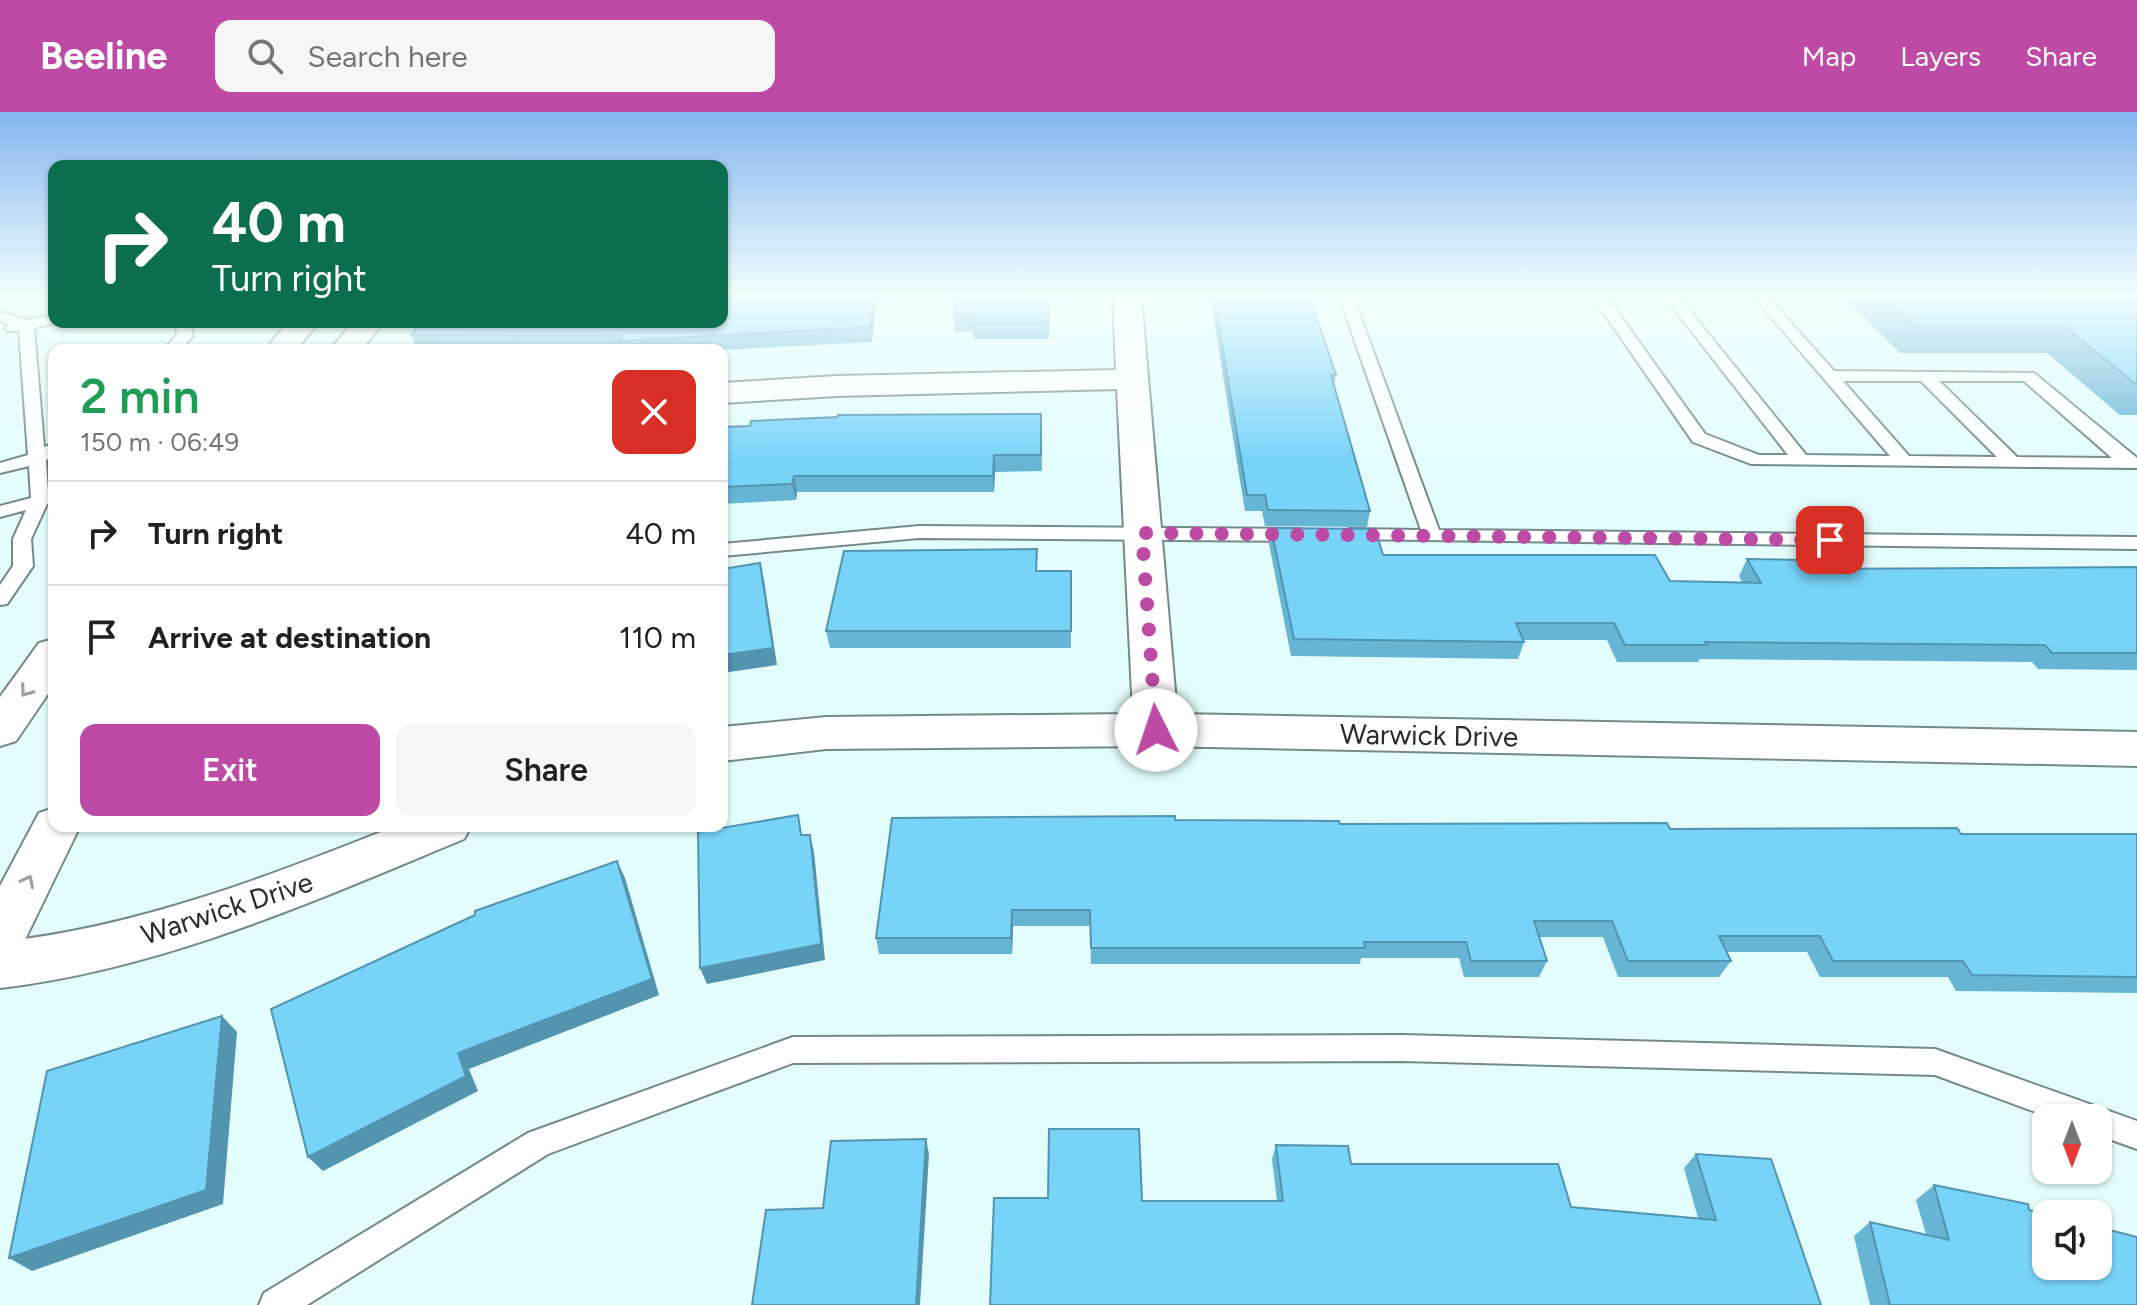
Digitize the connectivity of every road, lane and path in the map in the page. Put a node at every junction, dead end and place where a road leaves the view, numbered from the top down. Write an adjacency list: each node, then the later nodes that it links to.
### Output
1 (28, 352): 12 (lane)
2 (1130, 352): 9 (street)
3 (1366, 352): 21 (lane)
4 (1638, 352): 13 (lane)
5 (1715, 352): 13 (lane)
6 (1809, 352): 7 (lane)
7 (1830, 376): 8 (lane); 14 (lane)
8 (1925, 376): 15 (lane); 16 (lane)
9 (1132, 379): 10 (street); 20 (street)
10 (728, 393)
11 (48, 452): 12 (lane)
12 (37, 458): 17 (lane); 18 (lane)
13 (1802, 461): 14 (lane)
14 (1905, 462): 15 (lane)
15 (2013, 463): 16 (lane)
16 (2133, 463)
17 (0, 468)
18 (47, 498): 19 (lane); 24 (lane)
19 (0, 512)
20 (1142, 533): 21 (lane); 23 (lane); 27 (street)
21 (1432, 536): 22 (lane)
22 (2137, 543)
23 (728, 549)
24 (0, 599)
25 (48, 662): 26 (street, one-way to 26)
26 (0, 730)
27 (1156, 730): 28 (street, Warwick Drive); 29 (street, Warwick Drive)
28 (728, 743)
29 (2137, 749)
30 (53, 832): 32 (street, one-way to 30)
31 (432, 832): 33 (street, Warwick Drive)
32 (0, 936)
33 (0, 965)
34 (2051, 1104): 37 (lane)
35 (2112, 1126): 36 (lane)
36 (2137, 1135)
37 (276, 1305)

